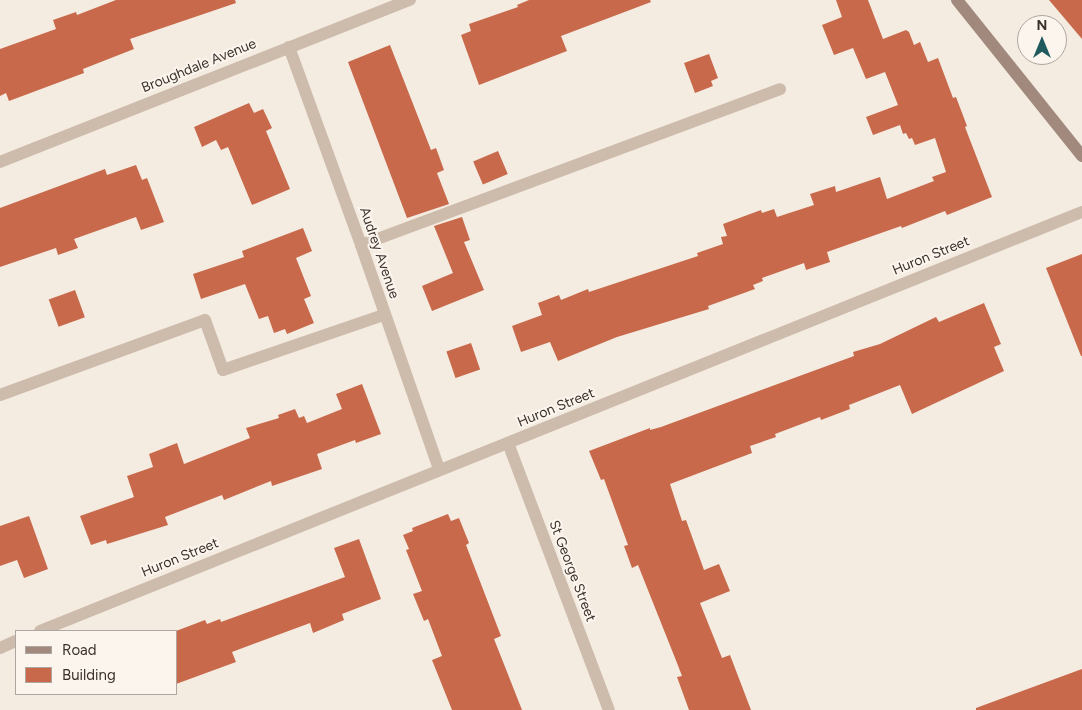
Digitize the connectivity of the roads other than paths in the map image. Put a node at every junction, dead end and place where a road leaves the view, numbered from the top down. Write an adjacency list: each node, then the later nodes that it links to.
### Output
1 (410, 0): 3 (street, Broughdale Avenue)
2 (957, 0): 5 (main road)
3 (289, 47): 6 (street, Broughdale Avenue); 8 (street, Audrey Avenue)
4 (780, 89): 8 (street)
5 (1082, 156)
6 (0, 162)
7 (1082, 212): 11 (street, Huron Street)
8 (362, 245): 9 (street, Audrey Avenue)
9 (384, 315): 10 (street); 12 (street, Audrey Avenue)
10 (0, 395)
11 (508, 443): 12 (street, Huron Street); 16 (street, St George Street)
12 (439, 470): 13 (street, Huron Street)
13 (42, 630)
14 (15, 641): 15 (street)
15 (0, 648)
16 (609, 710)

